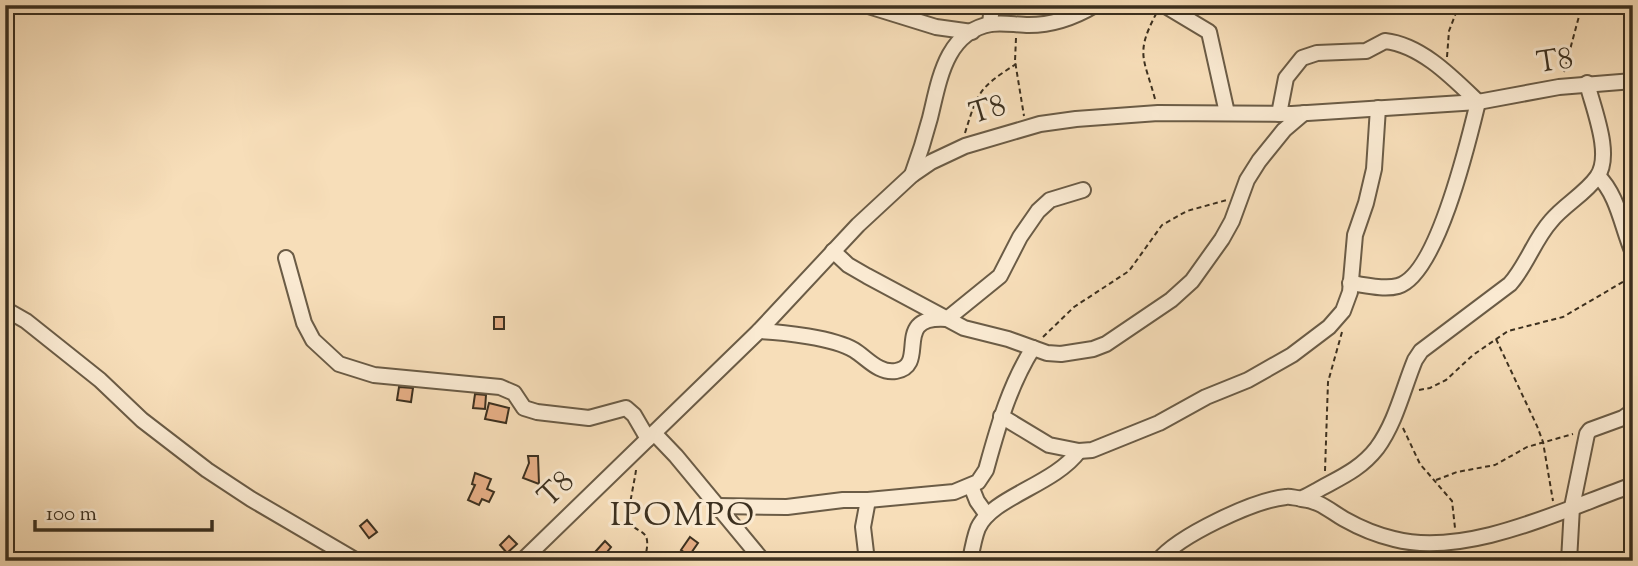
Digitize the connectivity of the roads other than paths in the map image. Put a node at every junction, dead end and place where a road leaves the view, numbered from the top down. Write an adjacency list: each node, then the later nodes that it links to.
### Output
1 (865, 5): 6 (street)
2 (992, 5): 5 (street)
3 (1095, 5): 5 (street)
4 (1160, 9): 11 (street)
5 (990, 24): 6 (street)
6 (972, 32): 14 (street)
7 (1633, 81): 8 (street, T8)
8 (1587, 83): 9 (street, T8); 15 (street)
9 (1478, 102): 10 (street, T8); 13 (street); 20 (street)
10 (1378, 108): 12 (street, T8); 20 (street)
11 (1227, 113): 13 (street, T8); 14 (street, T8)
12 (1305, 113): 13 (street, T8); 24 (street)
13 (1279, 114)
14 (912, 175): 17 (street, T8)
15 (1598, 176): 18 (street); 31 (street)
16 (1083, 190): 22 (street)
17 (833, 251): 22 (street); 23 (street, T8)
18 (1633, 253)
19 (286, 258): 27 (street)
20 (1350, 283): 28 (street)
21 (5, 309): 36 (street)
22 (947, 319): 23 (street); 24 (street)
23 (760, 331): 27 (street, T8)
24 (1033, 348): 26 (street)
25 (1633, 411): 34 (street)
26 (1001, 416): 28 (street); 30 (street)
27 (651, 436): 33 (street); 37 (street, T8)
28 (1079, 451): 35 (street)
29 (1633, 485): 34 (street)
30 (971, 486): 32 (street); 35 (street)
31 (1301, 499): 34 (street); 41 (street)
32 (868, 500): 33 (street); 39 (street)
33 (718, 506): 38 (street)
34 (1572, 507): 42 (street)
35 (988, 516): 40 (street)
36 (357, 561)
37 (522, 561)
38 (763, 561)
39 (867, 561)
40 (970, 561)
41 (1158, 561)
42 (1569, 561)

